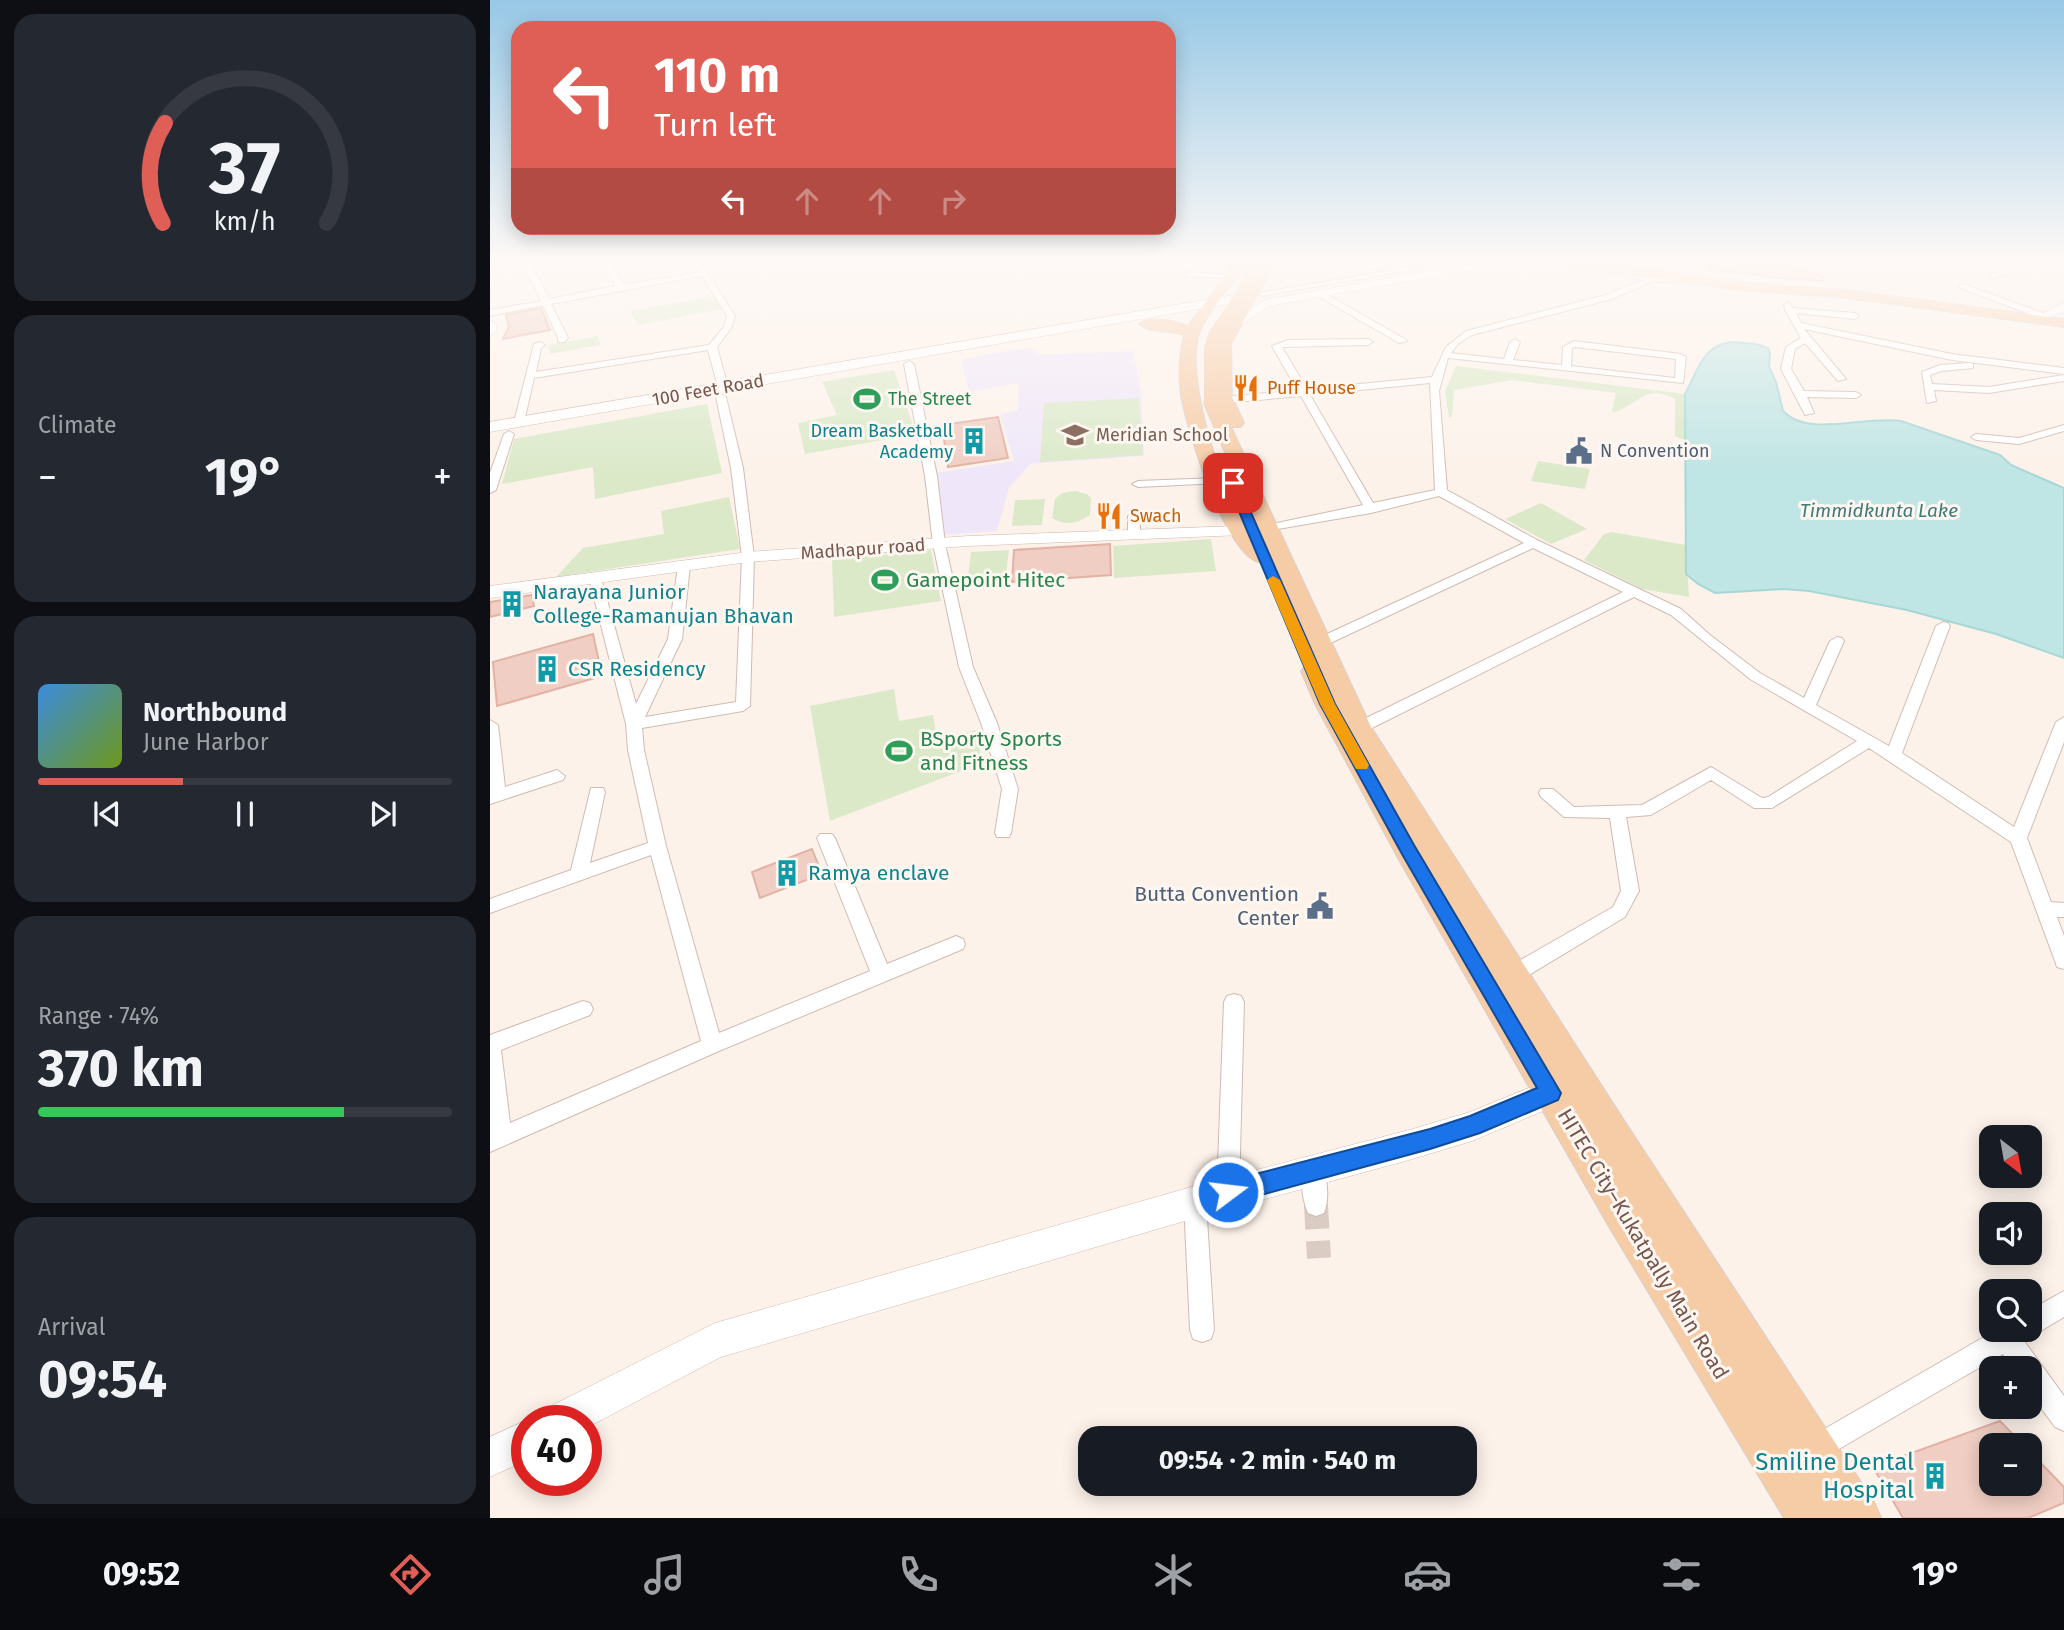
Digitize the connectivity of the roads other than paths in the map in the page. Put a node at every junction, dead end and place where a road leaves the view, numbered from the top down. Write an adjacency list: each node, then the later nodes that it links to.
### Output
1 (560, 332): 14 (street)
2 (724, 332): 20 (street)
3 (1068, 332): 34 (main road, 100 Feet Road)
4 (1068, 332): 31 (main road)
5 (1100, 332): 24 (main road, 100 Feet Road)
6 (1192, 332): 46 (main road, HITEC City–Kukatpally Main Road)
7 (1209, 332): 45 (main road)
8 (1219, 332): 45 (main road, bridge)
9 (1228, 332): 37 (main road, HITEC City–Kukatpally Main Road)
10 (1386, 332): 16 (street)
11 (1474, 332): 21 (street)
12 (1801, 332): 15 (street)
13 (1829, 332): 23 (street)
14 (561, 340)
15 (1805, 340): 29 (street); 35 (street)
16 (1402, 341)
17 (1368, 342): 33 (street)
18 (1515, 342): 22 (street)
19 (540, 345): 27 (street)
20 (712, 346): 27 (street); 34 (street)
21 (1446, 355): 22 (street); 30 (street)
22 (1507, 362): 25 (street)
23 (1997, 363): 26 (street); 32 (street)
24 (909, 364): 31 (main road, 100 Feet Road); 55 (street)
25 (1566, 368): 25 (street)
26 (2064, 371)
27 (532, 375): 41 (street)
28 (2064, 378): 32 (street)
29 (1841, 379)
30 (1435, 380): 33 (street); 49 (street)
31 (788, 385): 34 (main road, 100 Feet Road)
32 (1928, 387): 38 (street)
33 (1305, 391): 37 (street); 50 (street)
34 (722, 392): 41 (main road, 100 Feet Road); 57 (street)
35 (1801, 394): 36 (street); 39 (street)
36 (1856, 395)
37 (1225, 400): 56 (main road, HITEC City–Kukatpally Main Road)
38 (1931, 401)
39 (1809, 413)
40 (490, 427): 41 (main road, 100 Feet Road)
41 (514, 428): 43 (main road, 100 Feet Road); 48 (street)
42 (2064, 428): 44 (street)
43 (490, 437)
44 (1976, 437)
45 (1228, 457): 56 (main road)
46 (1218, 481): 47 (street); 52 (main road, HITEC City–Kukatpally Main Road)
47 (1138, 484)
48 (490, 490)
49 (1441, 492): 50 (street); 54 (street)
50 (1371, 509): 56 (street)
51 (1134, 516): 53 (street)
52 (1237, 531): 53 (main road, Madhapur road); 56 (main road, HITEC City–Kukatpally Main Road)
53 (1134, 535): 55 (main road, Madhapur road)
54 (1532, 543): 61 (street); 64 (street)
55 (939, 544): 57 (main road, Madhapur road); 77 (street)
56 (1272, 546): 64 (main road, HITEC City–Kukatpally Main Road); 93 (main road, HITEC City–Kukatpally Main Road)
57 (748, 557): 58 (main road, Madhapur road); 67 (street)
58 (684, 566): 59 (main road, Madhapur road); 67 (street)
59 (595, 578): 60 (main road, Madhapur road); 67 (street)
60 (490, 592)
61 (1633, 592): 65 (street); 69 (street)
62 (1943, 626): 71 (street)
63 (1837, 641): 65 (street)
64 (1319, 643): 69 (main road, HITEC City–Kukatpally Main Road)
65 (1809, 705): 70 (street)
66 (2064, 722): 79 (street)
67 (634, 724): 80 (street)
68 (490, 725): 75 (street)
69 (1359, 728): 88 (main road, HITEC City–Kukatpally Main Road)
70 (1869, 741): 71 (street); 76 (street)
71 (1893, 755): 79 (street)
72 (557, 776): 75 (street)
73 (597, 792): 81 (street)
74 (1547, 793): 76 (street)
75 (494, 797)
76 (1617, 811): 88 (street)
77 (1003, 832)
78 (826, 838): 87 (street)
79 (2018, 838): 84 (street)
80 (657, 846): 81 (street); 92 (street)
81 (579, 874): 82 (street)
82 (490, 906)
83 (2064, 910): 84 (street)
84 (2053, 920): 86 (street)
85 (956, 944): 87 (street)
86 (2064, 961)
87 (881, 974): 92 (street)
88 (1512, 975): 107 (main road, HITEC City–Kukatpally Main Road)
89 (1234, 1002): 96 (street)
90 (583, 1009): 91 (street)
91 (490, 1045): 94 (street)
92 (712, 1045): 94 (street)
93 (1551, 1093): 95 (street); 109 (main road, HITEC City–Kukatpally Main Road)
94 (495, 1140)
95 (1313, 1170): 96 (street); 98 (street)
96 (1228, 1192): 97 (street)
97 (1195, 1202): 101 (street); 104 (street)
98 (1316, 1205)
99 (2064, 1303): 100 (street)
100 (2042, 1317)
101 (1202, 1331)
102 (1999, 1342): 107 (street)
103 (2042, 1388): 105 (street)
104 (592, 1405)
105 (2064, 1418)
106 (511, 1447): 108 (main road)
107 (1816, 1449): 110 (main road, HITEC City–Kukatpally Main Road)
108 (490, 1458)
109 (1810, 1518)
110 (1858, 1518)

